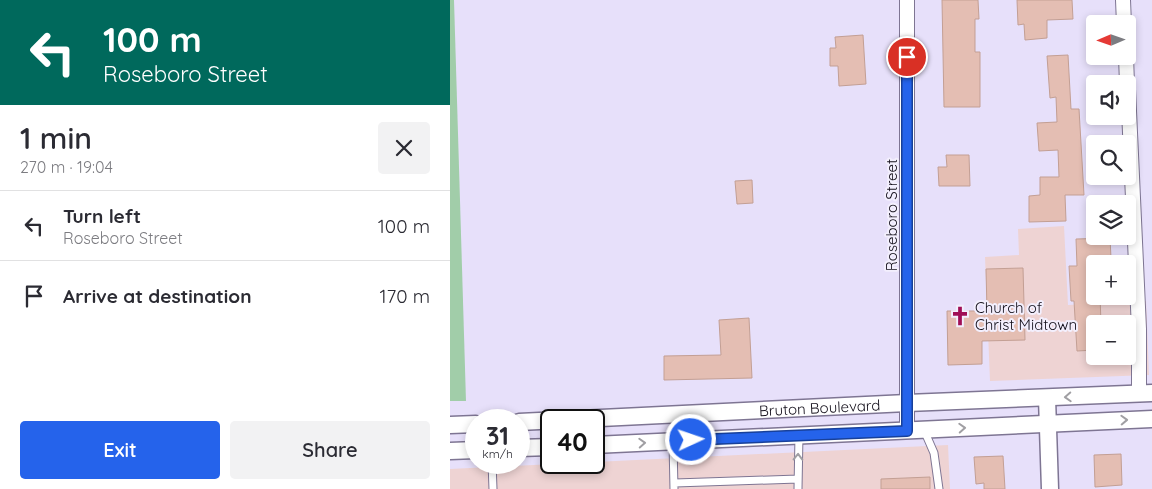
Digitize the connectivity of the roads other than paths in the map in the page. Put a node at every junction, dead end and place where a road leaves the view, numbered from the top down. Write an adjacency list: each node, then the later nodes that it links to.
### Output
1 (907, 0): 7 (street, Roseboro Street)
2 (1123, 0): 3 (street)
3 (1124, 15)
4 (1130, 125): 5 (street)
5 (1145, 393): 6 (street, Bruton Boulevard, one-way to 6)
6 (1047, 398): 7 (street, Bruton Boulevard); 12 (street)
7 (907, 403): 8 (street, Bruton Boulevard); 15 (street, Roseboro Street)
8 (672, 414): 10 (street, Bruton Boulevard); 17 (street)
9 (1152, 419): 12 (street, Bruton Boulevard, one-way to 9)
10 (530, 421)
11 (465, 424): 13 (street)
12 (1048, 424): 14 (street, Bruton Boulevard, one-way to 12); 27 (street)
13 (450, 425)
14 (924, 430): 15 (street, Bruton Boulevard); 26 (lane)
15 (907, 431): 16 (street, Bruton Boulevard)
16 (799, 436): 17 (street, Bruton Boulevard); 22 (lane, one-way to 16)
17 (673, 441): 18 (street, Bruton Boulevard, one-way to 17); 23 (lane)
18 (605, 444)
19 (465, 450): 20 (street)
20 (450, 451)
21 (492, 474): 24 (lane)
22 (798, 479): 23 (lane); 25 (lane)
23 (675, 486)
24 (493, 489)
25 (798, 489)
26 (939, 489)
27 (1050, 489)

